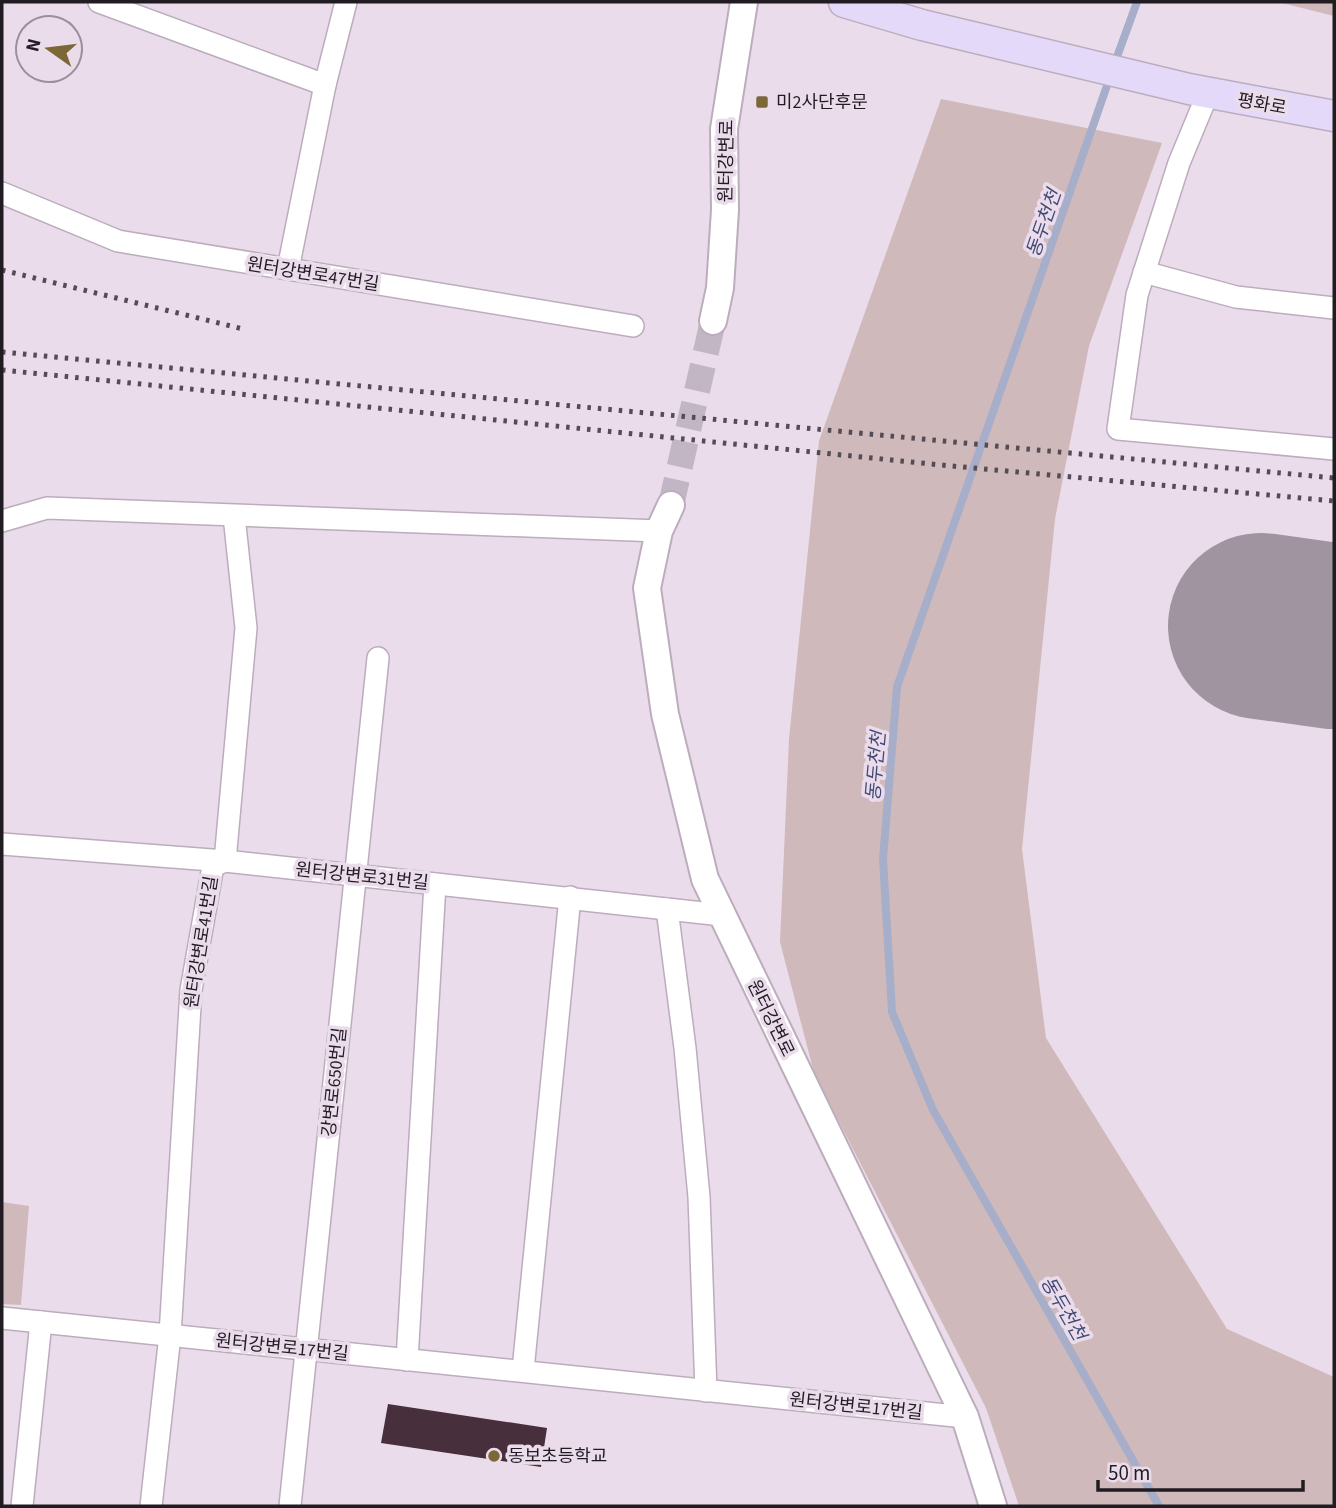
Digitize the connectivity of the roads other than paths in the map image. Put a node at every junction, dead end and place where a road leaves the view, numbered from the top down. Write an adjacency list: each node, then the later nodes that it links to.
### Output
1 (99, 2): 5 (street)
2 (346, 2): 5 (street)
3 (744, 2): 12 (street, 원터강변로)
4 (844, 2): 6 (main road, 평화로)
5 (325, 85): 9 (street)
6 (1198, 91): 7 (main road, 평화로); 10 (street)
7 (1334, 116)
8 (2, 193): 9 (street, 원터강변로47번길)
9 (288, 270): 13 (street, 원터강변로47번길)
10 (1144, 272): 11 (street); 14 (street)
11 (1334, 308)
12 (713, 321)
13 (633, 326)
14 (1334, 449)
15 (671, 505): 18 (street, 원터강변로)
16 (234, 516): 17 (street); 18 (street); 21 (street, 원터강변로41번길)
17 (2, 521)
18 (659, 531): 26 (street, 원터강변로)
19 (378, 658): 22 (street, 강변로650번길)
20 (2, 844): 21 (street, 원터강변로31번길)
21 (225, 861): 22 (street, 원터강변로31번길); 29 (street, 원터강변로41번길)
22 (356, 875): 23 (street, 원터강변로31번길); 30 (street, 강변로650번길)
23 (435, 884): 24 (street, 원터강변로31번길); 31 (street)
24 (570, 897): 25 (street, 원터강변로31번길); 32 (street)
25 (667, 909): 26 (street, 원터강변로31번길); 33 (street)
26 (722, 915): 34 (street, 원터강변로)
27 (2, 1318): 28 (street, 원터강변로17번길)
28 (41, 1322): 29 (street, 원터강변로17번길); 35 (street)
29 (170, 1335): 30 (street, 원터강변로17번길); 36 (street)
30 (306, 1349): 31 (street, 원터강변로17번길); 37 (street, 강변로650번길)
31 (407, 1360): 32 (street, 원터강변로17번길)
32 (523, 1370): 33 (street, 원터강변로17번길)
33 (706, 1391): 34 (street, 원터강변로17번길)
34 (965, 1417): 38 (street, 원터강변로)
35 (22, 1506)
36 (151, 1506)
37 (290, 1506)
38 (993, 1506)

